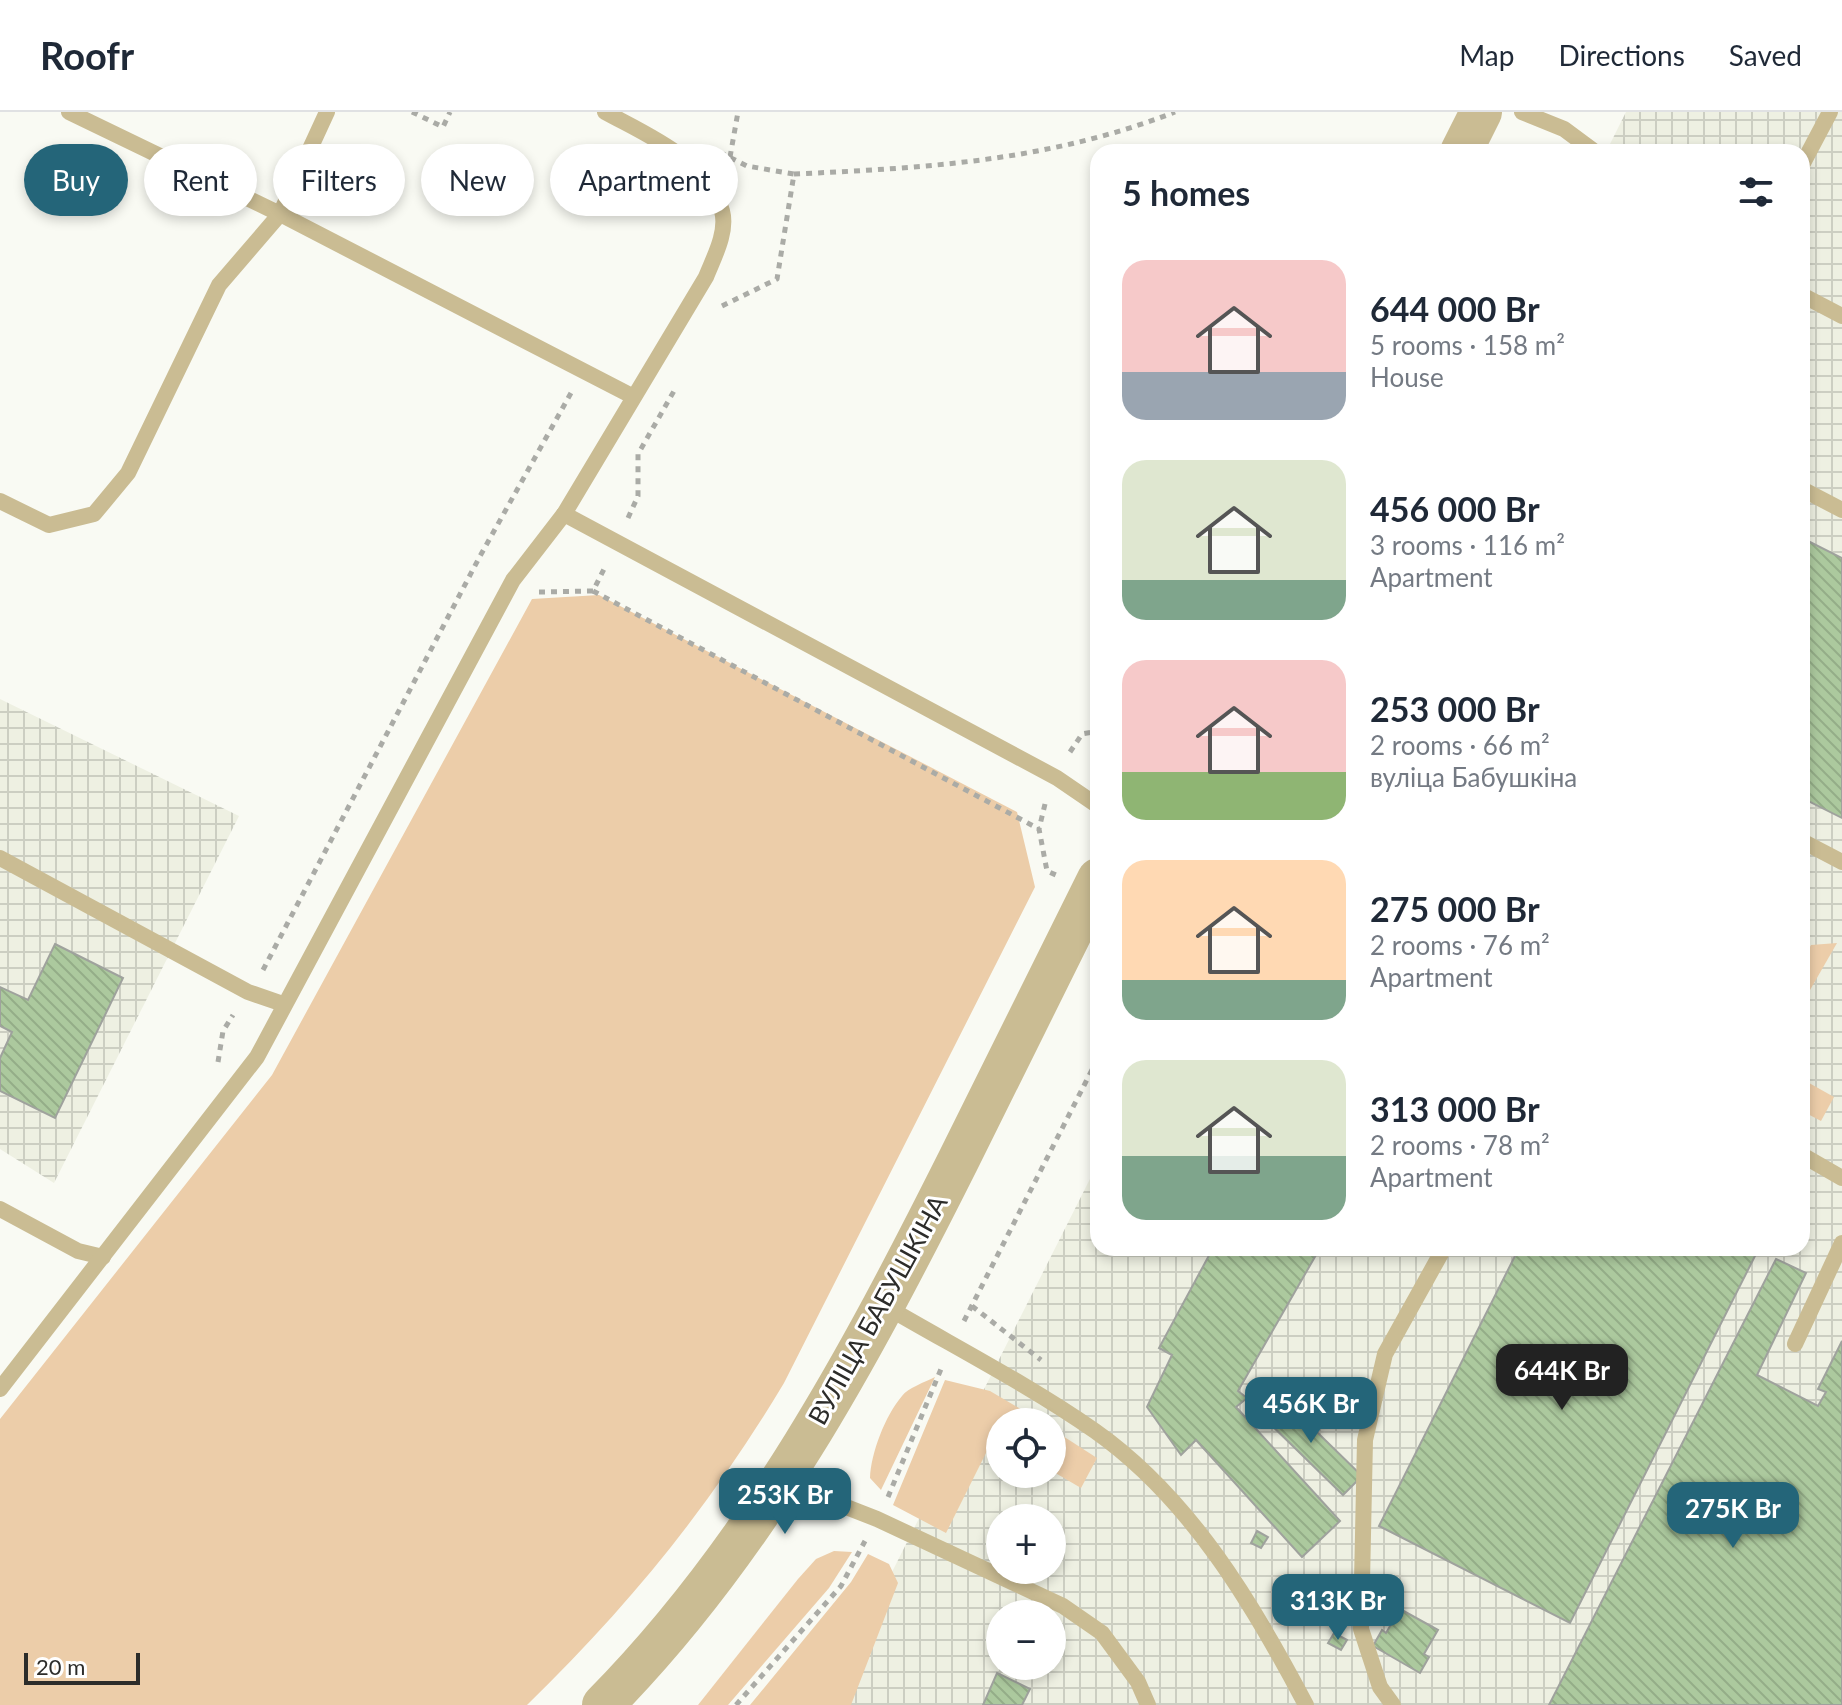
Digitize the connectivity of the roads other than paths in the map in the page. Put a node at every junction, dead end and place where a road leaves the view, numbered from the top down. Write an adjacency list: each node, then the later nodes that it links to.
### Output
1 (69, 112): 11 (lane)
2 (327, 112): 7 (lane)
3 (605, 112): 16 (lane)
4 (1481, 112): 8 (street)
5 (1522, 112): 9 (lane)
6 (1830, 112): 10 (lane)
7 (312, 144)
8 (1465, 144)
9 (1584, 144)
10 (1810, 150)
11 (273, 211)
12 (278, 216): 18 (lane)
13 (284, 216): 16 (lane)
14 (1810, 299): 15 (lane)
15 (1842, 316)
16 (632, 396): 20 (lane)
17 (1810, 493): 19 (lane)
18 (0, 501)
19 (1842, 510)
20 (564, 514): 21 (lane); 26 (lane)
21 (1090, 801)
22 (1810, 845): 24 (lane)
23 (0, 858): 26 (lane)
24 (1842, 862)
25 (1079, 878): 33 (street, ВУЛІЦА БАБУШКІНА)
26 (283, 1004): 32 (lane)
27 (1810, 1160): 28 (lane)
28 (1842, 1178)
29 (0, 1209): 32 (lane)
30 (1842, 1243): 34 (lane)
31 (1440, 1256): 42 (lane)
32 (103, 1257): 35 (lane)
33 (885, 1306): 36 (street, ВУЛІЦА БАБУШКІНА); 41 (lane)
34 (1795, 1344)
35 (0, 1389)
36 (782, 1482): 37 (lane); 38 (street, ВУЛІЦА БАБУШКІНА)
37 (1138, 1682): 39 (lane); 40 (lane)
38 (603, 1705)
39 (1130, 1705)
40 (1148, 1705)
41 (1306, 1705)
42 (1393, 1705)

